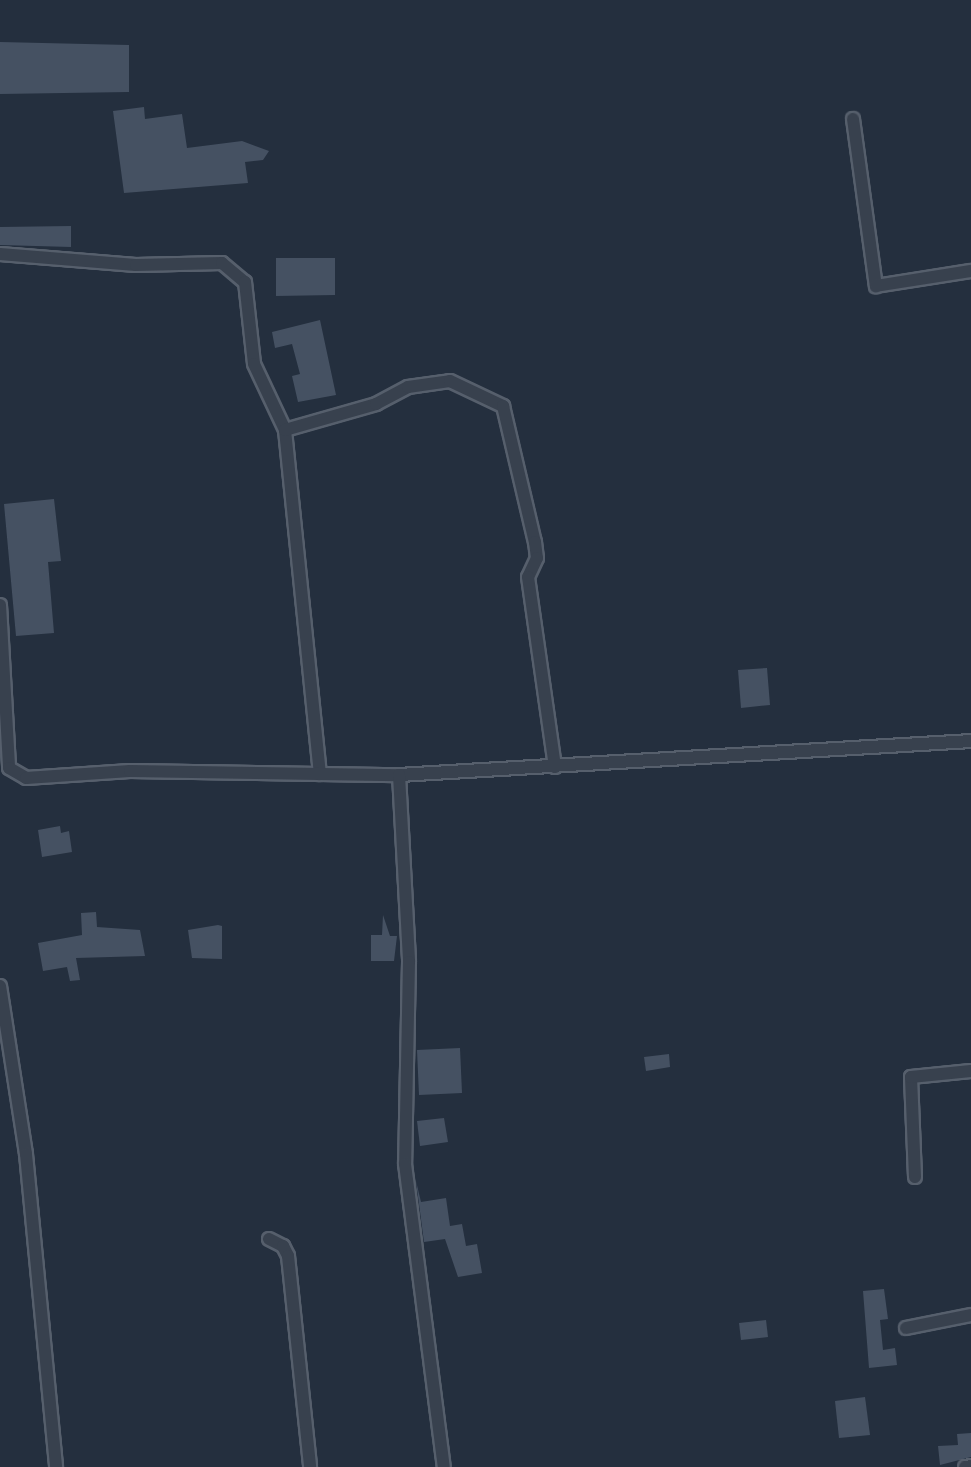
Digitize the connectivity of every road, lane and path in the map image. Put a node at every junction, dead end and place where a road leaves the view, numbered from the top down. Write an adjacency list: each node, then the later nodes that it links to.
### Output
1 (853, 119): 3 (street)
2 (0, 254): 4 (street)
3 (971, 271)
4 (285, 430): 7 (street); 9 (street)
5 (0, 605): 8 (street)
6 (971, 741): 7 (street)
7 (555, 767): 10 (street)
8 (5, 769): 9 (street)
9 (320, 774): 10 (street)
10 (399, 775): 19 (street)
11 (0, 986): 17 (street)
12 (971, 1071): 13 (street)
13 (915, 1177)
14 (269, 1239): 18 (street)
15 (971, 1315): 16 (street)
16 (906, 1328)
17 (56, 1467)
18 (310, 1467)
19 (444, 1467)

